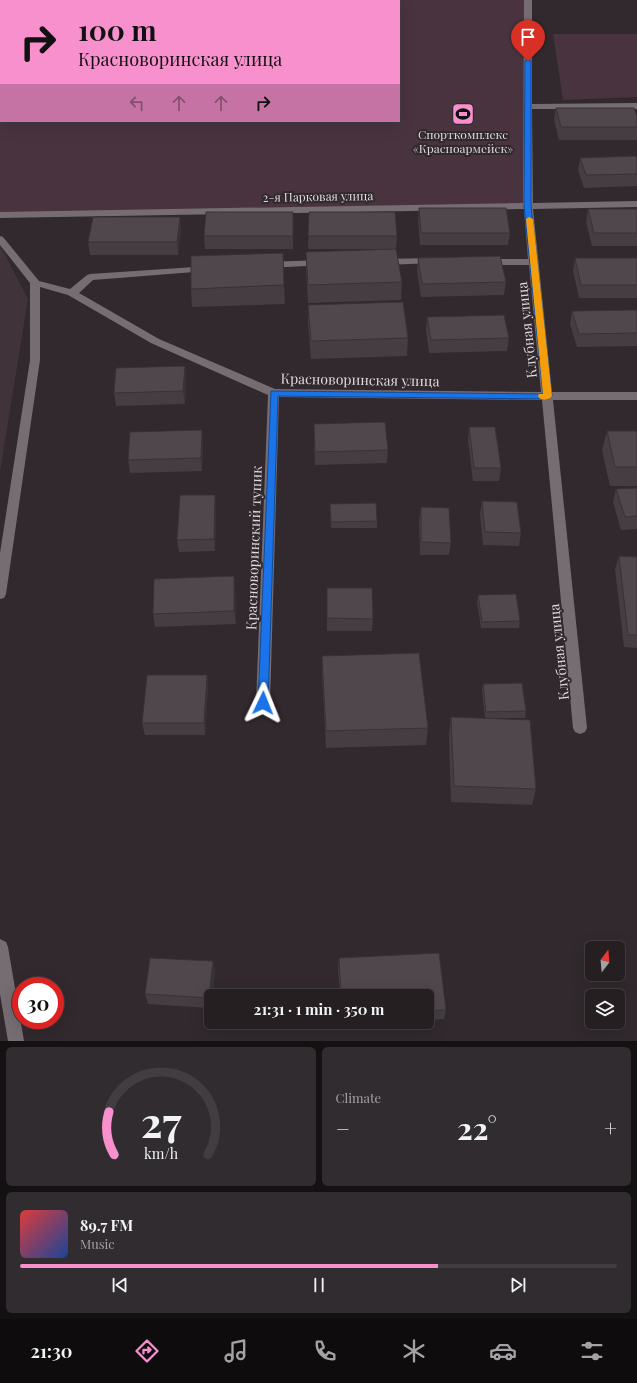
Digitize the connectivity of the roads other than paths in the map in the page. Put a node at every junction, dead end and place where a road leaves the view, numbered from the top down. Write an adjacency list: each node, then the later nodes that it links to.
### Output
1 (528, 0): 3 (street, Клубная улица)
2 (637, 106): 3 (street)
3 (528, 107): 5 (street, Клубная улица)
4 (637, 204): 5 (street, 2-я Парковая улица)
5 (528, 206): 6 (street, 2-я Парковая улица); 11 (street, Клубная улица)
6 (0, 215)
7 (0, 238): 15 (street)
8 (442, 261): 9 (street)
9 (373, 262)
10 (472, 262): 11 (street)
11 (534, 262): 18 (street, Клубная улица)
12 (335, 263): 13 (street)
13 (260, 266)
14 (215, 268): 16 (street)
15 (35, 283): 16 (street, Красноворинская улица); 20 (street)
16 (72, 293): 17 (street, Красноворинская улица)
17 (274, 393): 18 (street, Красноворинская улица); 21 (street, Красноворинский тупик)
18 (548, 396): 19 (street, Красноворинская улица); 22 (street, Клубная улица)
19 (637, 396)
20 (0, 594)
21 (263, 703)
22 (580, 728)
23 (0, 947): 24 (street)
24 (16, 1041)

